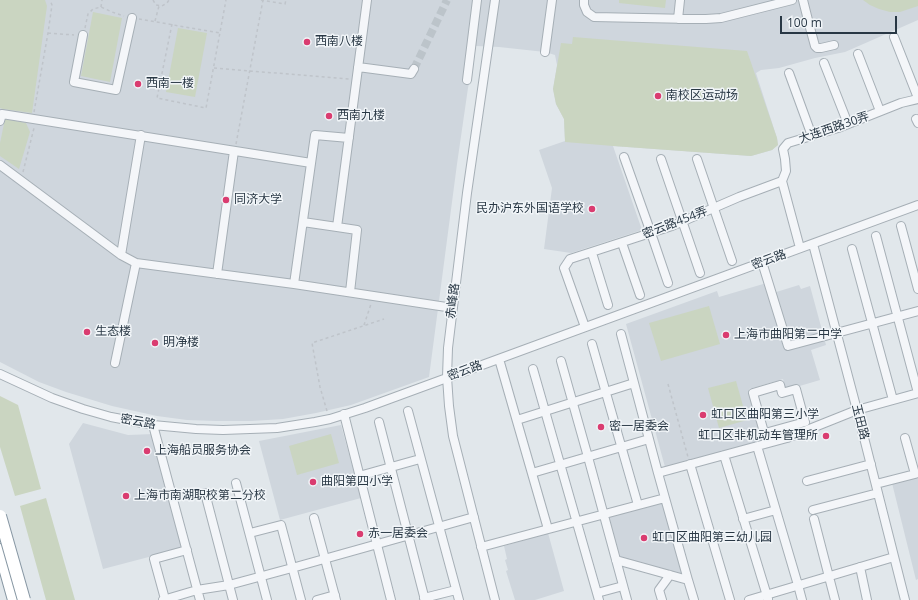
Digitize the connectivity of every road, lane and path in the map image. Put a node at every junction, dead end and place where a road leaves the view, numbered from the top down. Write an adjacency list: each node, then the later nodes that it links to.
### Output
1 (50, 0): 38 (path)
2 (102, 0): 17 (path)
3 (153, 0): 16 (path)
4 (169, 0): 16 (path)
5 (226, 0): 29 (path)
6 (262, 0): 7 (path); 31 (path)
7 (286, 0)
8 (367, 0): 28 (street)
9 (477, 0): 34 (street)
10 (495, 0): 77 (street, 赤峰路)
11 (552, 0): 25 (street)
12 (584, 0): 19 (street)
13 (680, 0): 19 (street)
14 (792, 0): 19 (street)
15 (803, 0): 24 (street)
16 (159, 6): 20 (path)
17 (101, 7)
18 (132, 18): 22 (street)
19 (678, 19)
20 (155, 22)
21 (172, 24): 29 (path)
22 (82, 35)
23 (894, 37): 35 (street)
24 (834, 45)
25 (545, 52)
26 (858, 54): 36 (street)
27 (824, 63): 39 (street)
28 (358, 67): 30 (street); 33 (street)
29 (214, 68): 31 (path)
30 (414, 69)
31 (249, 71): 33 (path); 43 (path)
32 (789, 73): 41 (street)
33 (356, 79): 42 (street)
34 (467, 80)
35 (918, 98): 36 (street, 大连西路30弄)
36 (880, 111): 39 (street, 大连西路30弄)
37 (1, 116): 38 (street)
38 (33, 119): 40 (street); 49 (path)
39 (848, 124): 41 (street, 大连西路30弄)
40 (141, 136): 43 (street); 64 (street)
41 (812, 136): 50 (street, 大连西路30弄)
42 (349, 138): 47 (street); 55 (street)
43 (234, 151): 47 (street); 68 (street)
44 (624, 157): 57 (street)
45 (661, 159): 53 (street)
46 (697, 159): 52 (street)
47 (311, 164): 54 (street)
48 (0, 165): 49 (street)
49 (20, 180): 64 (street)
50 (782, 181): 52 (street, 密云路454弄); 61 (street)
51 (918, 205): 60 (street, 密云路)
52 (713, 208): 53 (street, 密云路454弄); 65 (street)
53 (683, 221): 57 (street, 密云路454弄); 69 (street)
54 (303, 222): 55 (street); 71 (street)
55 (337, 226): 73 (street)
56 (901, 226): 72 (street)
57 (651, 233): 59 (street, 密云路454弄); 70 (street)
58 (876, 236): 79 (street)
59 (622, 243): 63 (street, 密云路454弄); 74 (street)
60 (813, 244): 61 (street, 密云路); 84 (street, 玉田路)
61 (800, 248): 66 (street, 密云路)
62 (852, 249): 81 (street)
63 (592, 253): 76 (street); 83 (street, 密云路454弄)
64 (121, 255): 67 (street)
65 (732, 261)
66 (762, 262): 83 (street, 密云路); 84 (street)
67 (136, 263): 68 (street); 89 (street)
68 (218, 274): 71 (street)
69 (700, 274)
70 (668, 283)
71 (294, 284): 73 (street)
72 (918, 289)
73 (350, 292): 77 (street)
74 (640, 295)
75 (371, 304): 82 (path)
76 (608, 305)
77 (453, 308): 92 (street, 赤峰路)
78 (918, 311): 79 (street)
79 (897, 316): 81 (street); 96 (street)
80 (384, 319): 82 (path)
81 (873, 323): 84 (street); 97 (street)
82 (364, 325): 103 (path)
83 (585, 327): 87 (street, 密云路)
84 (836, 332): 99 (street, 玉田路)
85 (621, 334): 93 (street)
86 (592, 344): 95 (street)
87 (499, 358): 92 (street, 密云路); 104 (street)
88 (561, 361): 98 (street)
89 (115, 363)
90 (533, 370): 101 (street)
91 (0, 374): 106 (street, 密云路)
92 (447, 378): 102 (street, 密云路); 133 (street, 赤峰路)
93 (634, 383): 95 (street); 109 (street)
94 (668, 384): 116 (path)
95 (606, 392): 98 (street); 112 (street)
96 (918, 393): 97 (street)
97 (893, 400): 99 (street)
98 (573, 403): 101 (street); 114 (street)
99 (857, 410): 110 (street); 117 (street, 玉田路)
100 (408, 411): 115 (street)
101 (545, 411): 104 (street); 118 (street)
102 (344, 414): 103 (street, 密云路); 122 (street)
103 (330, 419): 106 (street, 密云路)
104 (517, 420): 120 (street)
105 (379, 422): 119 (street)
106 (154, 425): 144 (street)
107 (764, 433): 107 (street); 110 (street)
108 (905, 438): 125 (street)
109 (649, 439): 112 (street); 121 (street)
110 (767, 443): 111 (street)
111 (757, 446): 113 (street); 130 (street)
112 (622, 447): 114 (street); 129 (street)
113 (724, 455): 116 (street); 135 (street)
114 (588, 457): 118 (street); 131 (street)
115 (420, 459): 119 (street); 137 (street)
116 (690, 464): 121 (street); 177 (street)
117 (871, 464): 123 (street); 125 (street, 玉田路)
118 (560, 465): 120 (street); 136 (street)
119 (390, 467): 122 (street); 140 (street)
120 (532, 473): 138 (street)
121 (658, 473): 128 (street)
122 (359, 476): 141 (street)
123 (806, 481)
124 (236, 483): 139 (street)
125 (876, 484): 127 (street, 玉田路)
126 (205, 493): 154 (street)
127 (878, 493): 145 (street, 玉田路); 152 (street)
128 (665, 498): 129 (street); 153 (street)
129 (638, 505): 131 (street)
130 (776, 510): 135 (street); 155 (street)
131 (603, 514): 136 (street); 147 (street)
132 (0, 516): 164 (highway, bridge)
133 (474, 517): 137 (street); 142 (street, 赤峰路)
134 (314, 518): 146 (street)
135 (744, 519): 160 (street)
136 (577, 522): 138 (street); 159 (street)
137 (439, 527): 140 (street); 158 (street)
138 (548, 529): 142 (street)
139 (250, 533): 149 (street); 151 (street)
140 (408, 536): 141 (street); 162 (street)
141 (377, 544): 146 (street); 171 (street)
142 (481, 547): 173 (street, 赤峰路)
143 (0, 550): 163 (highway)
144 (187, 550): 157 (street); 165 (street)
145 (894, 557): 148 (street); 182 (street, 玉田路)
146 (325, 559): 149 (street); 161 (street)
147 (616, 560): 150 (street); 156 (street)
148 (860, 567): 152 (street); 181 (street)
149 (292, 568): 151 (street); 169 (street)
150 (670, 575): 153 (street); 175 (street)
151 (261, 576): 154 (street); 168 (street)
152 (829, 576): 155 (street); 180 (street)
153 (688, 580): 176 (street)
154 (229, 585): 157 (street); 167 (street)
155 (798, 585): 160 (street); 179 (street)
156 (623, 586): 159 (street); 174 (street)
157 (197, 590): 165 (street); 166 (street)
158 (456, 590): 162 (street); 172 (street)
159 (598, 597)
160 (767, 597): 178 (street)
161 (335, 598): 170 (street)
162 (424, 599)
163 (14, 600)
164 (24, 600)
165 (164, 600)
166 (200, 600)
167 (233, 600)
168 (267, 600)
169 (301, 600)
170 (318, 600)
171 (391, 600)
172 (459, 600)
173 (495, 600)
174 (627, 600)
175 (662, 600)
176 (694, 600)
177 (730, 600)
178 (749, 600)
179 (802, 600)
180 (835, 600)
181 (868, 600)
182 (905, 600)

